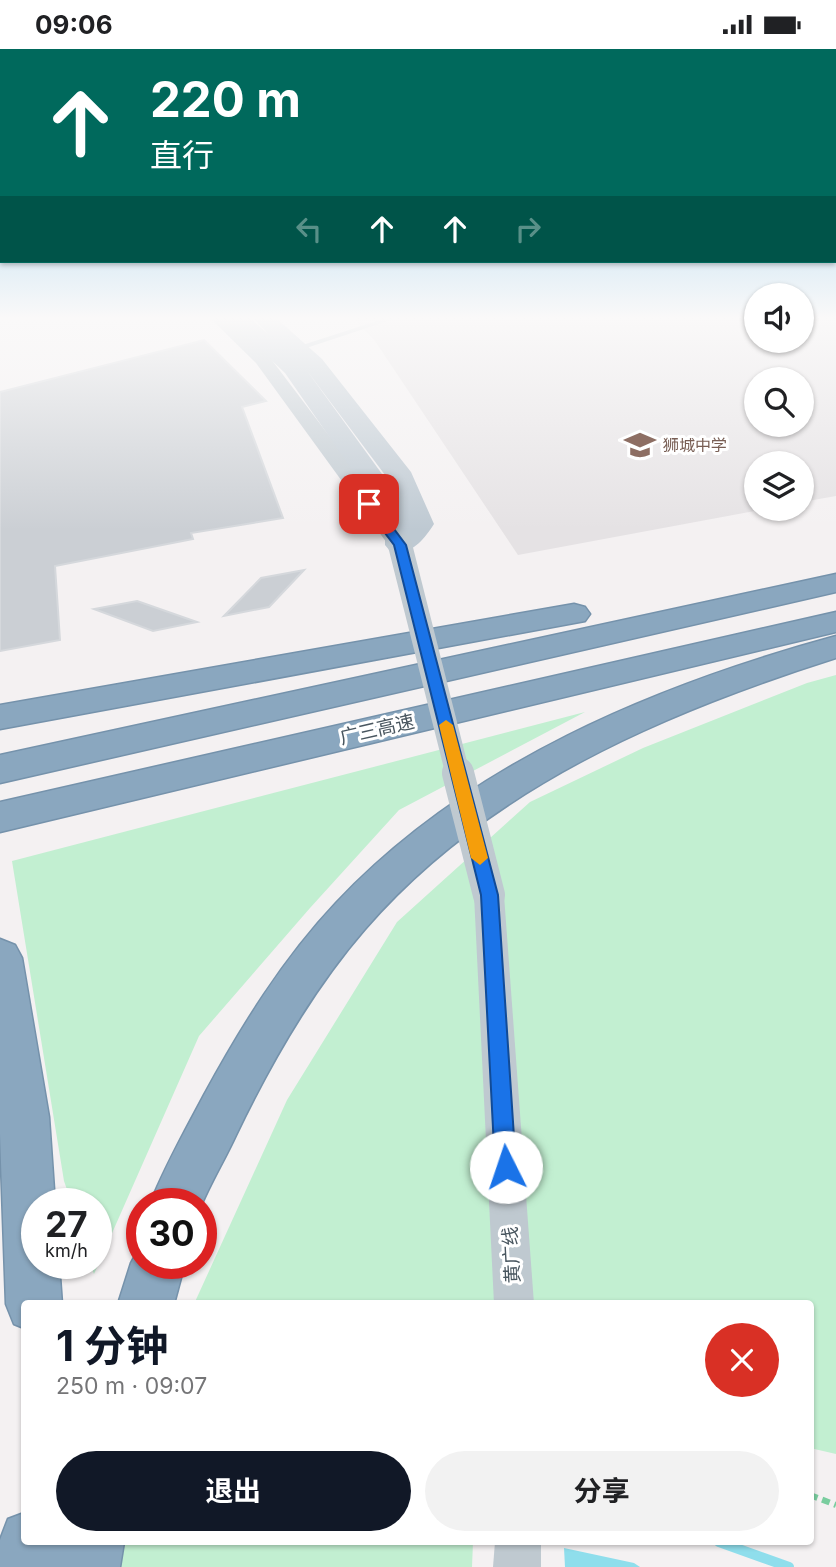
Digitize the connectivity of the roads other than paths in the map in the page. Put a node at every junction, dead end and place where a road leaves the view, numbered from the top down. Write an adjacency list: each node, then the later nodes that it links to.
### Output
1 (308, 389): 2 (street, 黄广线)
2 (400, 545): 15 (street, 黄广线, bridge)
3 (836, 575): 7 (highway)
4 (836, 583): 8 (highway)
5 (836, 622): 9 (highway, 广三高速)
6 (836, 647): 11 (highway)
7 (0, 717)
8 (0, 769)
9 (0, 817)
10 (0, 958): 13 (highway)
11 (185, 1188)
12 (153, 1279): 14 (highway)
13 (34, 1300)
14 (147, 1300)
15 (514, 1300)
16 (31, 1545): 19 (highway)
17 (92, 1545): 20 (highway)
18 (518, 1545): 21 (street)
19 (31, 1567)
20 (88, 1567)
21 (517, 1567)

